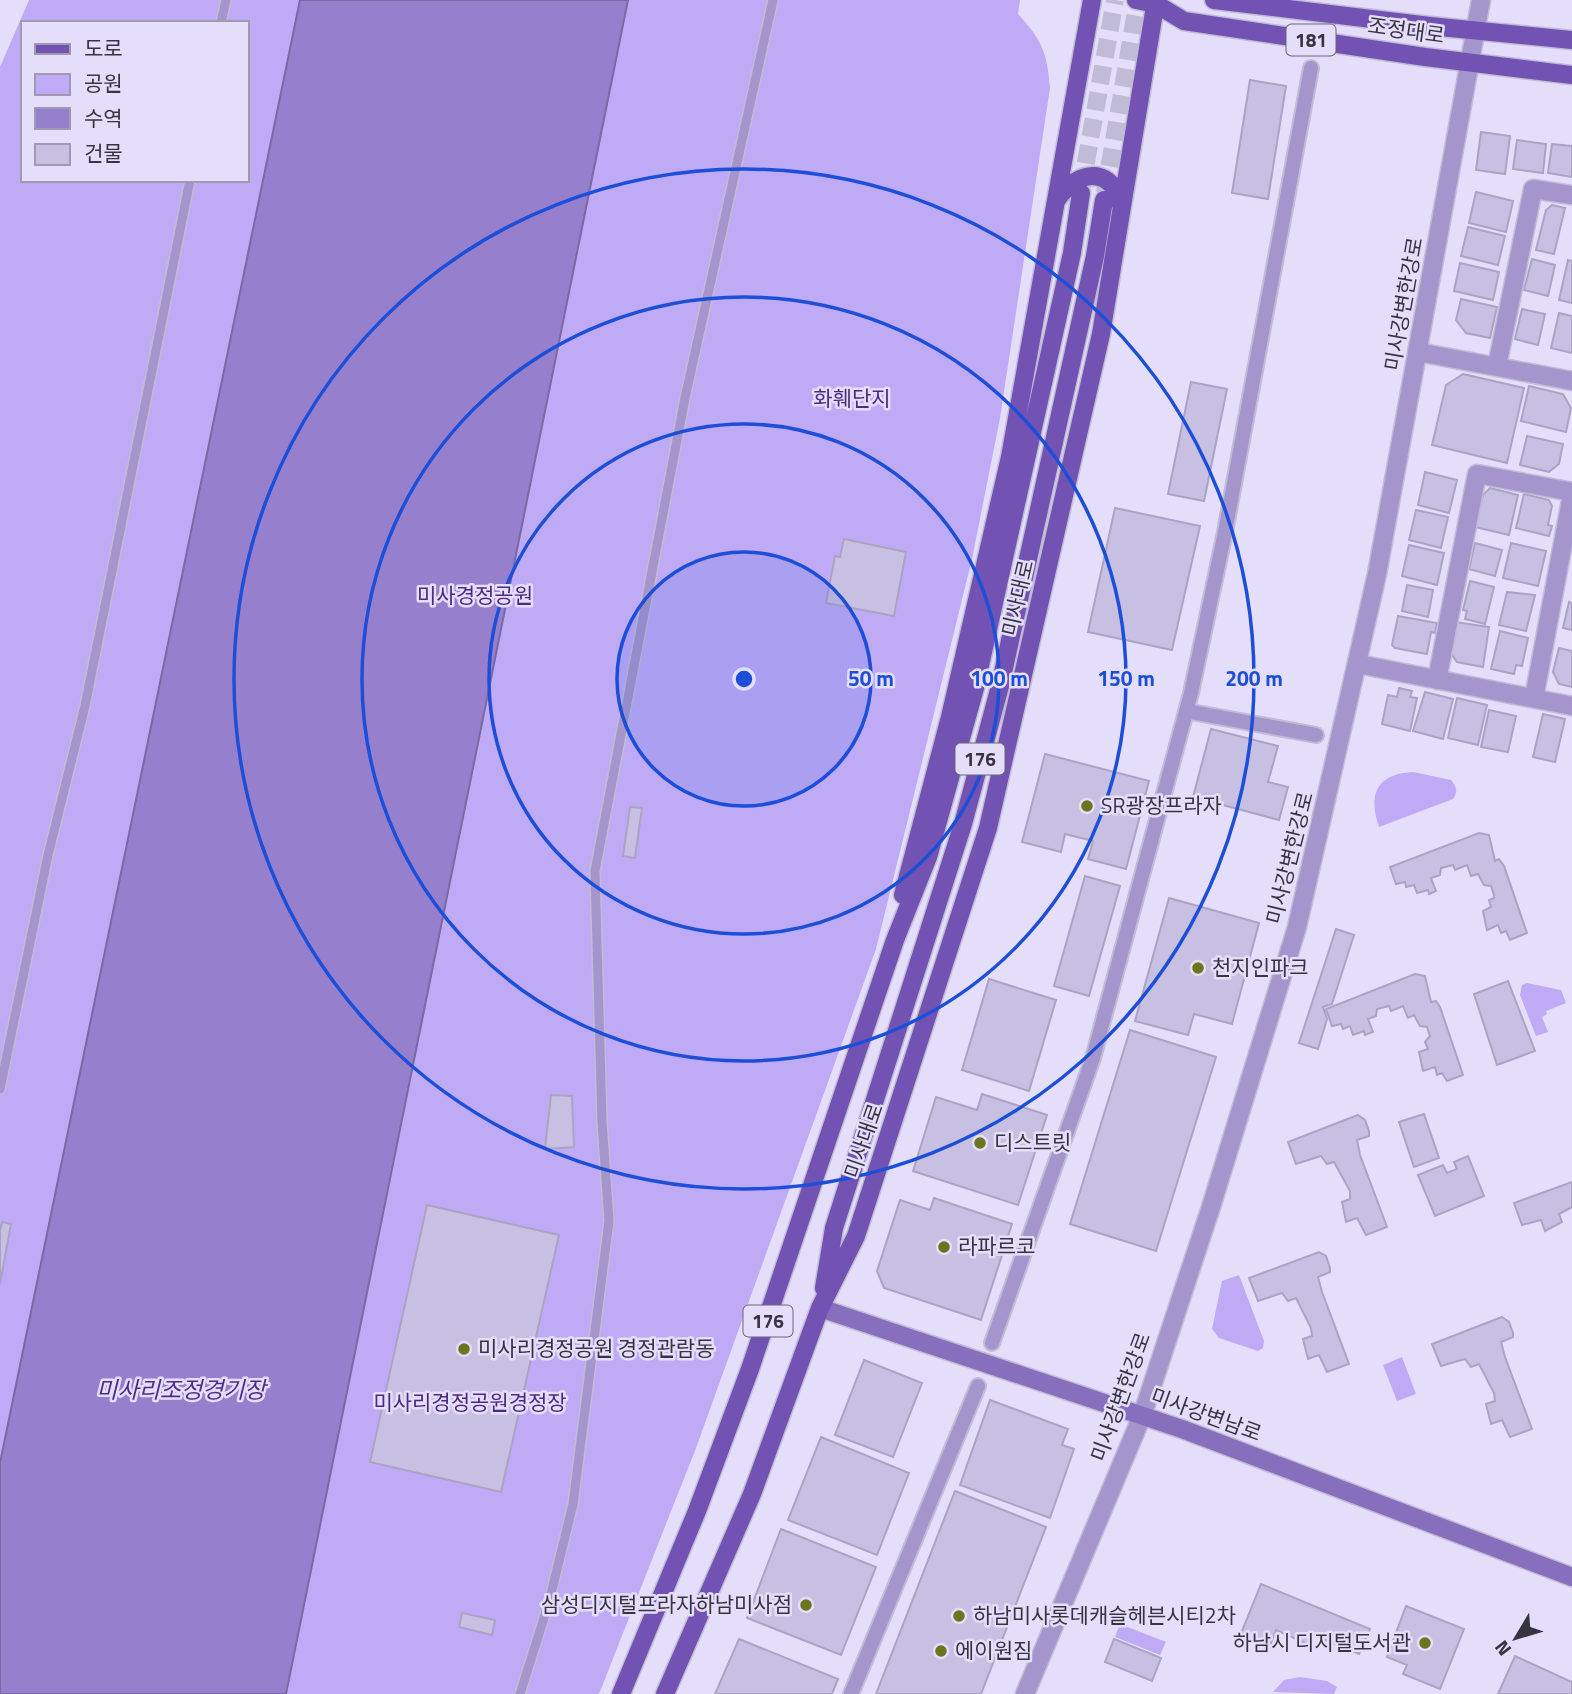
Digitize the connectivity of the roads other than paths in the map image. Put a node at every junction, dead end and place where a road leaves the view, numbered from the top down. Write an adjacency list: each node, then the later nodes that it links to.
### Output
1 (226, 0): 9 (lane)
2 (773, 0): 37 (lane)
3 (1092, 0): 19 (main road, 미사대로)
4 (1136, 0): 8 (main road, 조정대로 / 181)
5 (1174, 0): 8 (main road, 조정대로 / 181)
6 (1214, 0): 10 (main road, 조정대로 / 181)
7 (1481, 0): 10 (street, 미사강변한강로)
8 (1156, 2): 12 (main road, 조정대로 / 181); 18 (main road, 미사대로)
9 (222, 21)
10 (1476, 31): 11 (main road, 조정대로 / 181); 12 (street, 미사강변한강로)
11 (1572, 40)
12 (1471, 63): 14 (main road, 조정대로 / 181); 20 (street, 미사강변한강로)
13 (1311, 68): 28 (street)
14 (1572, 75)
15 (190, 182): 31 (lane)
16 (1081, 193): 30 (main road, 미사대로 / 176)
17 (1572, 194): 21 (street)
18 (1113, 203): 19 (main road); 32 (main road, 미사대로 / 176); 32 (main road, 미사대로)
19 (1054, 204): 30 (main road, 미사대로)
20 (1418, 352): 21 (street); 24 (street, 미사강변한강로)
21 (1497, 366): 22 (street)
22 (1572, 381)
23 (1572, 493): 25 (street); 26 (street)
24 (1358, 664): 25 (street); 35 (street, 미사강변한강로)
25 (1437, 680): 26 (street)
26 (1534, 698): 27 (street)
27 (1572, 706)
28 (1186, 710): 29 (street); 33 (street)
29 (1316, 735)
30 (895, 940): 38 (main road, 미사대로 / 176)
31 (0, 1088)
32 (820, 1308): 35 (main road, 미사강변남로); 39 (main road, 미사대로 / 176)
33 (992, 1343)
34 (978, 1386): 40 (street)
35 (1142, 1416): 36 (main road, 미사강변남로); 41 (street, 미사강변한강로)
36 (1572, 1577)
37 (520, 1694)
38 (621, 1694)
39 (665, 1694)
40 (851, 1694)
41 (1025, 1694)

